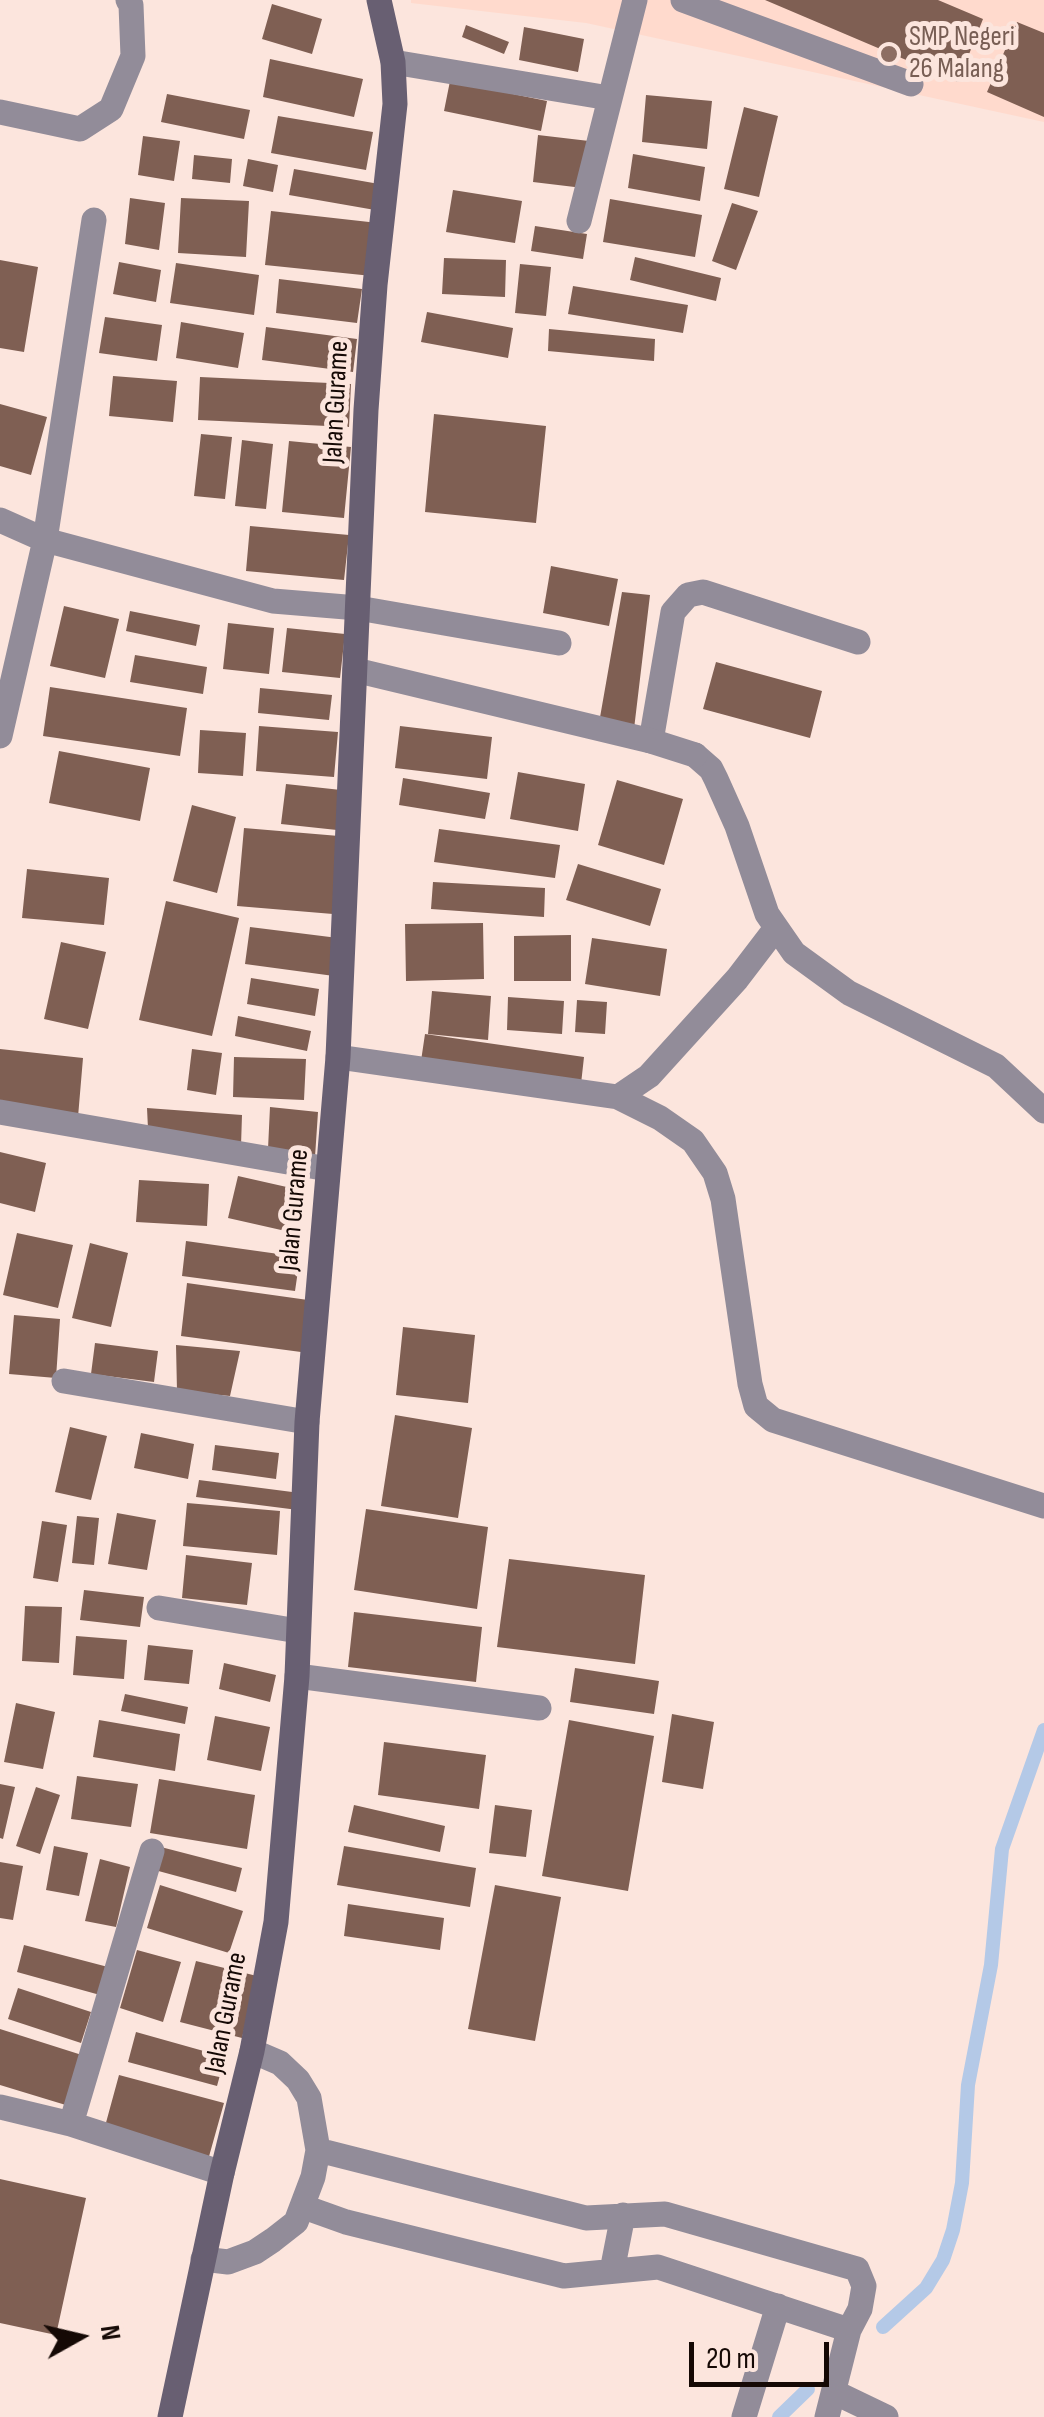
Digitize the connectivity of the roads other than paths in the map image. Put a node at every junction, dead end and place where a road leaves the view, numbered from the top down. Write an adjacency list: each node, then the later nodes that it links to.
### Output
1 (128, 0): 8 (street)
2 (380, 0): 5 (street, Jalan Gurame)
3 (635, 0): 7 (street)
4 (683, 0): 6 (street)
5 (393, 62): 7 (street); 13 (street, Jalan Gurame)
6 (911, 84)
7 (609, 98): 10 (street)
8 (0, 112)
9 (94, 220): 12 (street)
10 (579, 221)
11 (0, 520): 12 (street)
12 (45, 540): 13 (street); 17 (street)
13 (358, 608): 15 (street); 16 (street, Jalan Gurame)
14 (858, 642): 18 (street)
15 (559, 643)
16 (355, 670): 18 (street); 20 (street, Jalan Gurame)
17 (0, 736)
18 (651, 741): 19 (street)
19 (776, 928): 21 (street); 22 (street)
20 (338, 1057): 21 (street); 24 (street, Jalan Gurame)
21 (618, 1098): 27 (street)
22 (1044, 1111)
23 (0, 1112): 24 (street)
24 (328, 1169): 26 (street, Jalan Gurame)
25 (64, 1381): 26 (street)
26 (308, 1422): 29 (street, Jalan Gurame)
27 (1044, 1506)
28 (159, 1608): 29 (street)
29 (298, 1631): 30 (street, Jalan Gurame)
30 (297, 1676): 31 (street); 33 (street, Jalan Gurame)
31 (539, 1708)
32 (152, 1851): 35 (street)
33 (252, 2051): 36 (street); 37 (street, Jalan Gurame)
34 (0, 2107): 35 (street)
35 (72, 2124): 37 (street)
36 (318, 2150): 38 (street); 39 (street)
37 (222, 2173): 40 (street, Jalan Gurame)
38 (304, 2207): 40 (street); 41 (street)
39 (623, 2215): 41 (street); 43 (street)
40 (203, 2259): 45 (street, Jalan Gurame)
41 (612, 2270): 42 (street)
42 (778, 2306): 43 (street); 46 (street)
43 (849, 2330): 44 (street)
44 (831, 2404): 47 (street)
45 (170, 2417)
46 (744, 2417)
47 (886, 2417)

